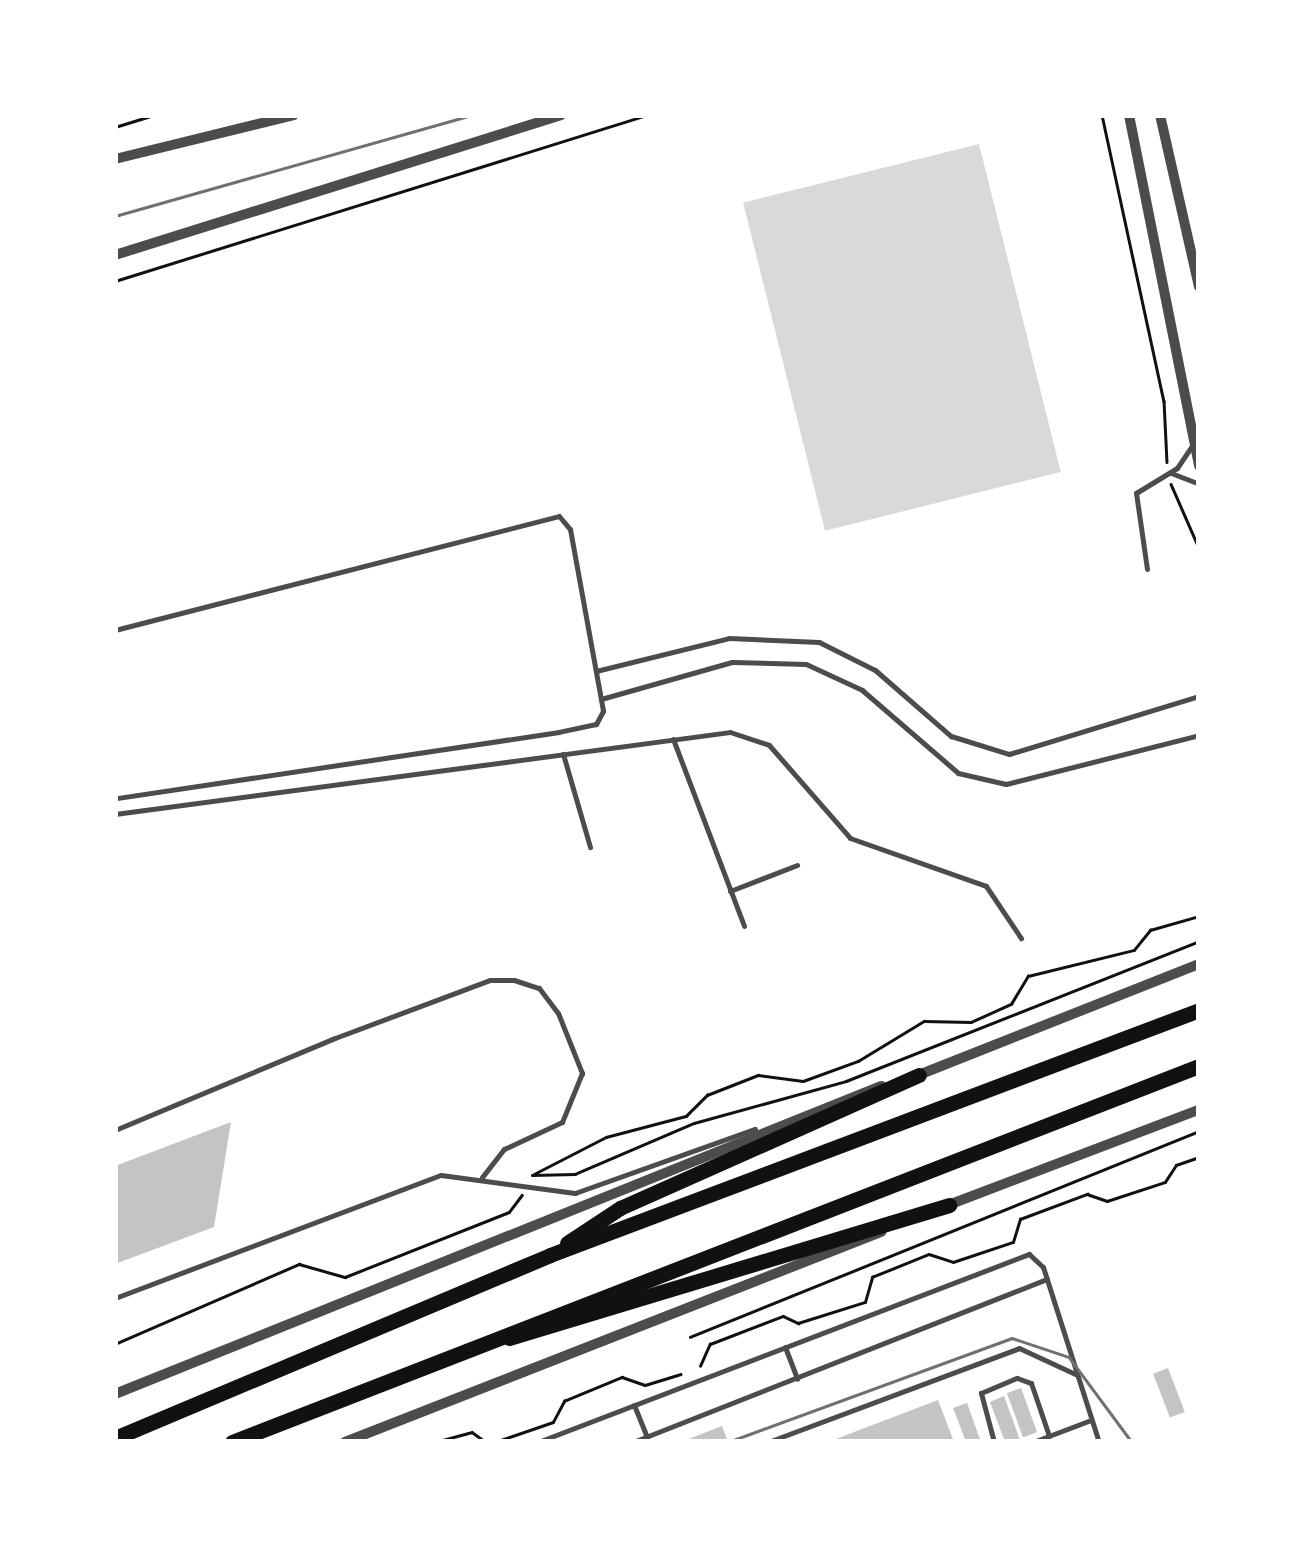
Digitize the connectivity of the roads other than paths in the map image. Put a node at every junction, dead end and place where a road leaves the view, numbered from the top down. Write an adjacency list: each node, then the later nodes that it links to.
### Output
1 (294, 115): 5 (street)
2 (561, 115): 6 (street)
3 (1130, 115): 8 (street)
4 (1160, 115): 7 (street)
5 (115, 158)
6 (115, 255)
7 (1199, 288)
8 (1192, 444): 9 (street); 10 (lane)
9 (1199, 466)
10 (1168, 473): 11 (lane); 12 (lane)
11 (1199, 484)
12 (1147, 569)
13 (115, 630): 14 (lane)
14 (596, 671): 15 (lane); 16 (lane)
15 (1199, 696)
16 (601, 700): 17 (lane); 20 (lane)
17 (1199, 735)
18 (673, 739): 19 (lane); 24 (lane); 26 (lane)
19 (563, 754): 21 (lane); 22 (lane)
20 (115, 798)
21 (115, 814)
22 (590, 846)
23 (796, 865): 24 (lane)
24 (730, 890): 25 (lane)
25 (744, 926)
26 (1021, 938)
27 (1199, 964): 30 (street)
28 (1199, 1010): 36 (main road)
29 (1199, 1066): 40 (main road)
30 (919, 1075): 32 (street); 36 (main road)
31 (1199, 1110): 35 (street)
32 (754, 1129): 34 (lane); 43 (street)
33 (115, 1130): 34 (lane)
34 (482, 1178): 38 (lane)
35 (949, 1205): 40 (main road); 50 (street)
36 (550, 1255): 48 (main road)
37 (1047, 1280): 39 (lane); 41 (lane); 42 (lane)
38 (115, 1298)
39 (784, 1346): 42 (lane); 44 (lane)
40 (424, 1364): 49 (main road)
41 (1076, 1375): 45 (lane); 53 (lane)
42 (797, 1379): 47 (lane)
43 (115, 1394)
44 (634, 1404): 47 (lane); 51 (lane)
45 (1091, 1420): 46 (lane); 56 (lane)
46 (1049, 1436): 54 (lane); 55 (lane)
47 (647, 1437): 52 (lane)
48 (115, 1438)
49 (232, 1442)
50 (345, 1442)
51 (538, 1442)
52 (633, 1442)
53 (768, 1442)
54 (994, 1442)
55 (1032, 1442)
56 (1100, 1442)

